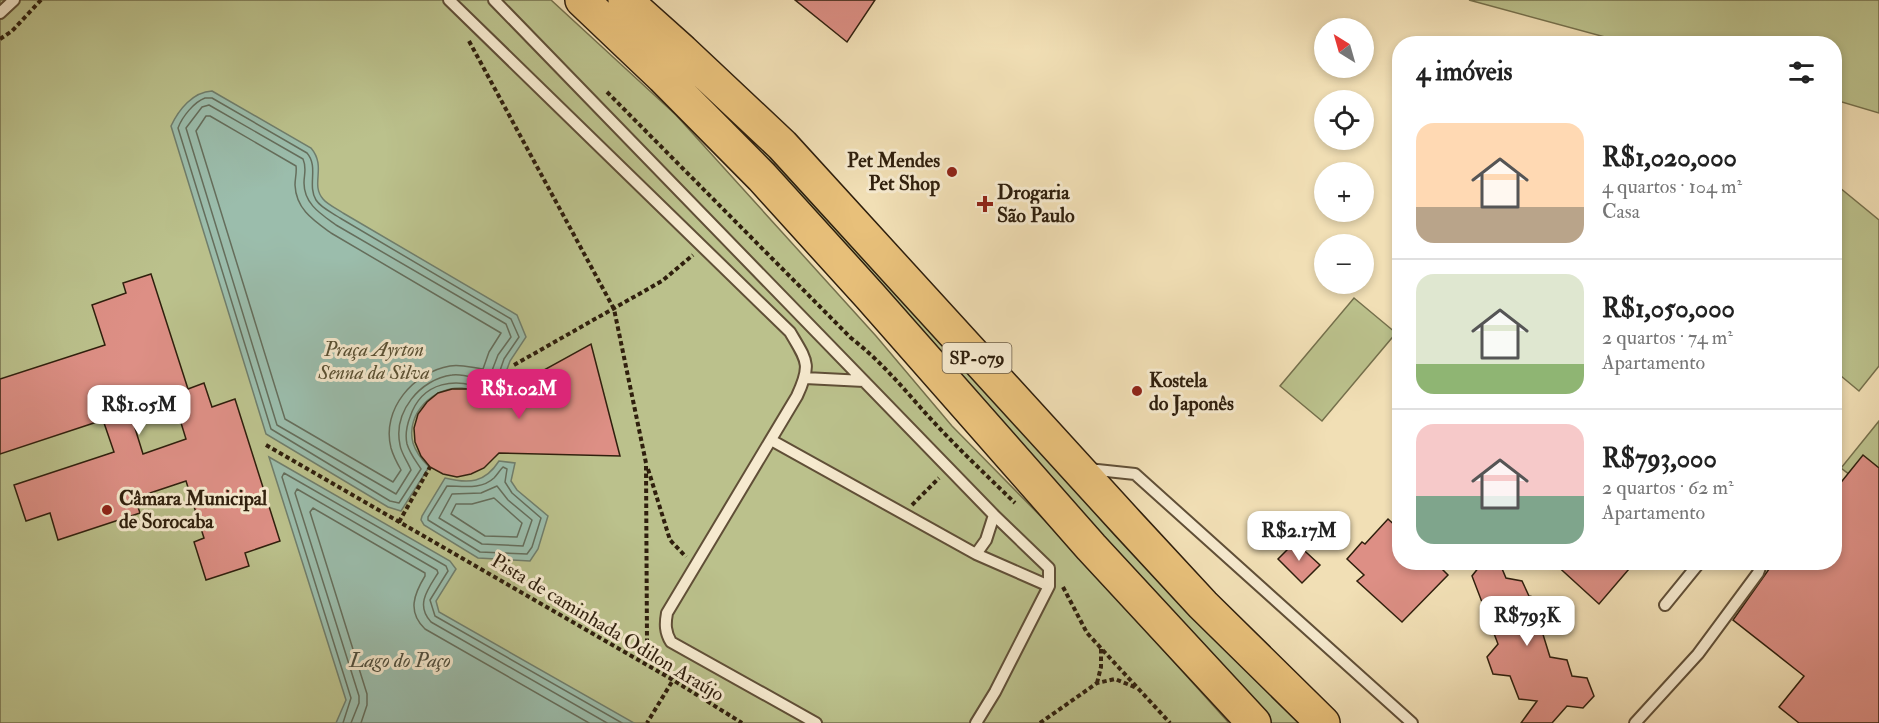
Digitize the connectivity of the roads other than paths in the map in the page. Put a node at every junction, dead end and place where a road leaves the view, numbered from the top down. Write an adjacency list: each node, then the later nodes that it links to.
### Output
1 (449, 0): 7 (lane)
2 (494, 0): 8 (lane)
3 (582, 0): 19 (main road, SP-079)
4 (626, 0): 10 (main road, SP-079)
5 (9, 2): 6 (lane)
6 (0, 13)
7 (805, 378): 8 (lane); 9 (lane)
8 (864, 381): 11 (lane)
9 (771, 440): 12 (lane); 17 (lane)
10 (1076, 468): 20 (main road, SP-079); 21 (lane)
11 (994, 515): 12 (lane); 15 (lane)
12 (976, 554): 15 (lane)
13 (1694, 570): 16 (lane)
14 (1759, 570): 22 (lane)
15 (1049, 586): 18 (lane)
16 (1665, 606)
17 (816, 723)
18 (976, 723)
19 (1254, 723)
20 (1323, 723)
21 (1412, 723)
22 (1635, 723)

